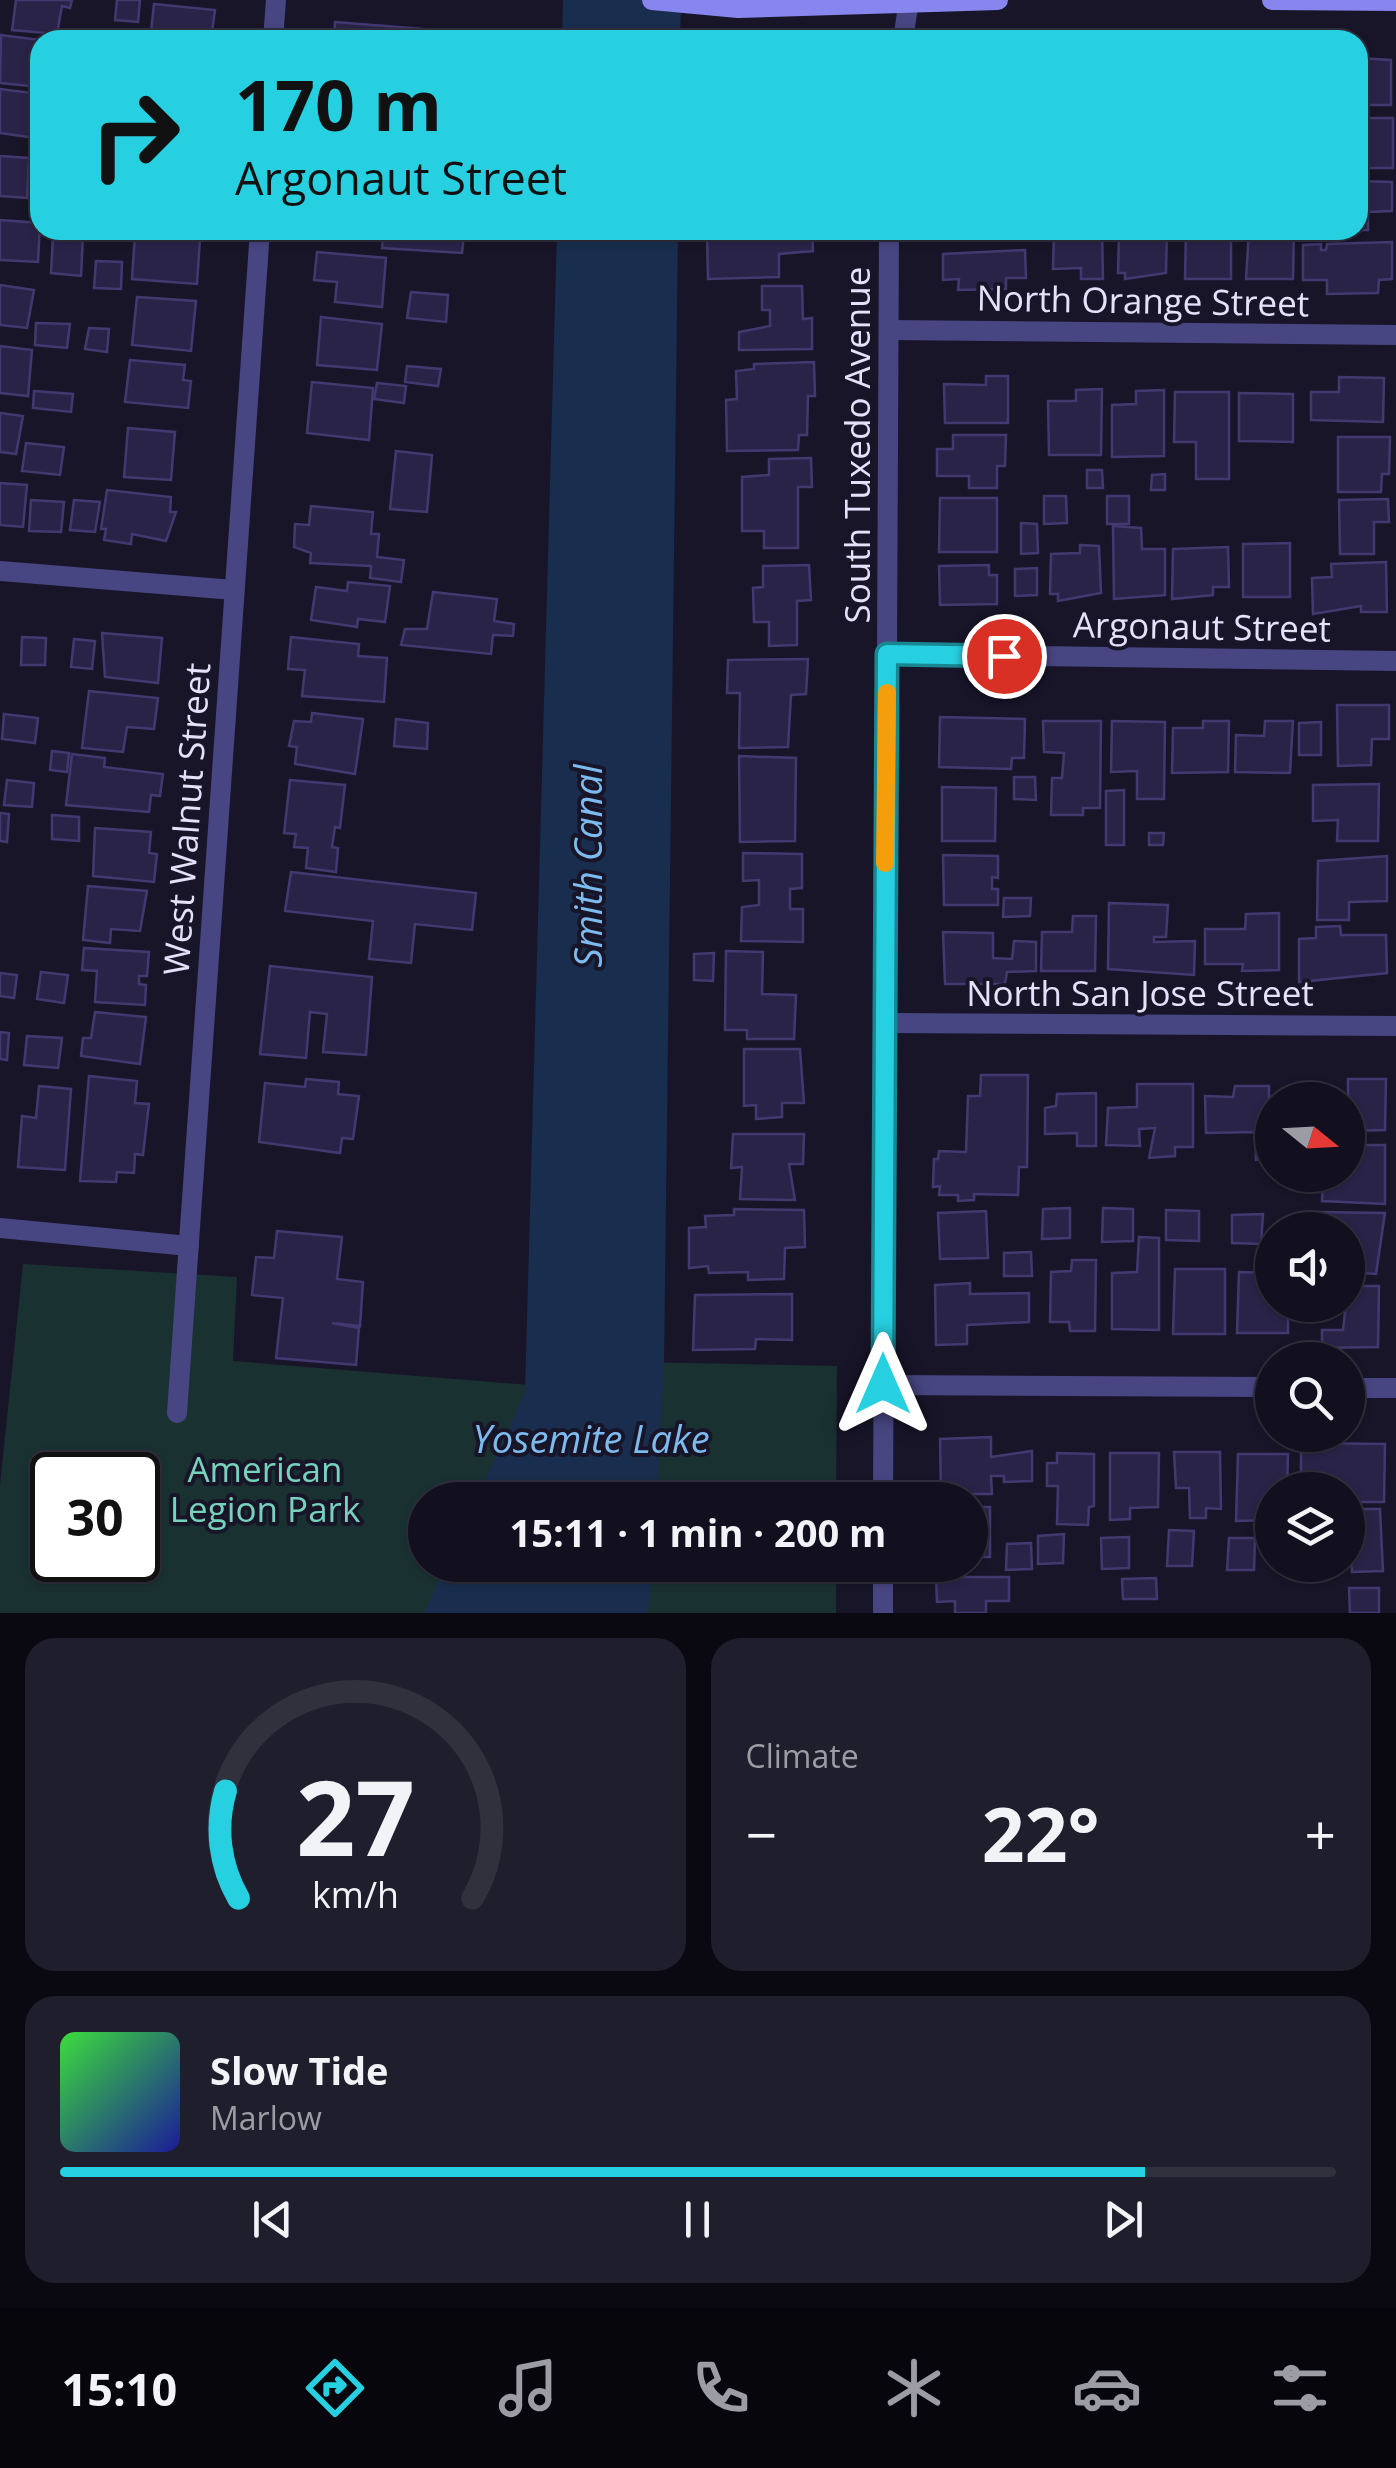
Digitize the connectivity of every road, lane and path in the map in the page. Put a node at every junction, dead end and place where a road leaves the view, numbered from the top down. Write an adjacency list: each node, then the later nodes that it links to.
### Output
1 (276, 0): 7 (street)
2 (652, 0): 3 (main road)
3 (909, 0): 4 (main road); 8 (street)
4 (998, 0)
5 (1272, 0): 6 (main road)
6 (1396, 1)
7 (274, 30)
8 (904, 30)
9 (259, 240): 14 (street, West Walnut Street)
10 (889, 240): 11 (street, South Tuxedo Avenue)
11 (890, 330): 12 (street, North Orange Street); 15 (street, South Tuxedo Avenue)
12 (1396, 335)
13 (0, 571): 14 (street)
14 (234, 590): 20 (street, West Walnut Street)
15 (887, 654): 16 (street, Argonaut Street); 17 (street, South Tuxedo Avenue)
16 (1396, 661)
17 (883, 1023): 18 (street, North San Jose Street); 21 (street, South Tuxedo Avenue)
18 (1396, 1026)
19 (0, 1228): 20 (street)
20 (189, 1246): 25 (street, West Walnut Street)
21 (883, 1384): 22 (street); 26 (street, South Tuxedo Avenue)
22 (1255, 1387)
23 (1365, 1388): 24 (street)
24 (1396, 1388)
25 (177, 1413)
26 (883, 1482)
27 (883, 1582): 28 (street)
28 (883, 1613)

